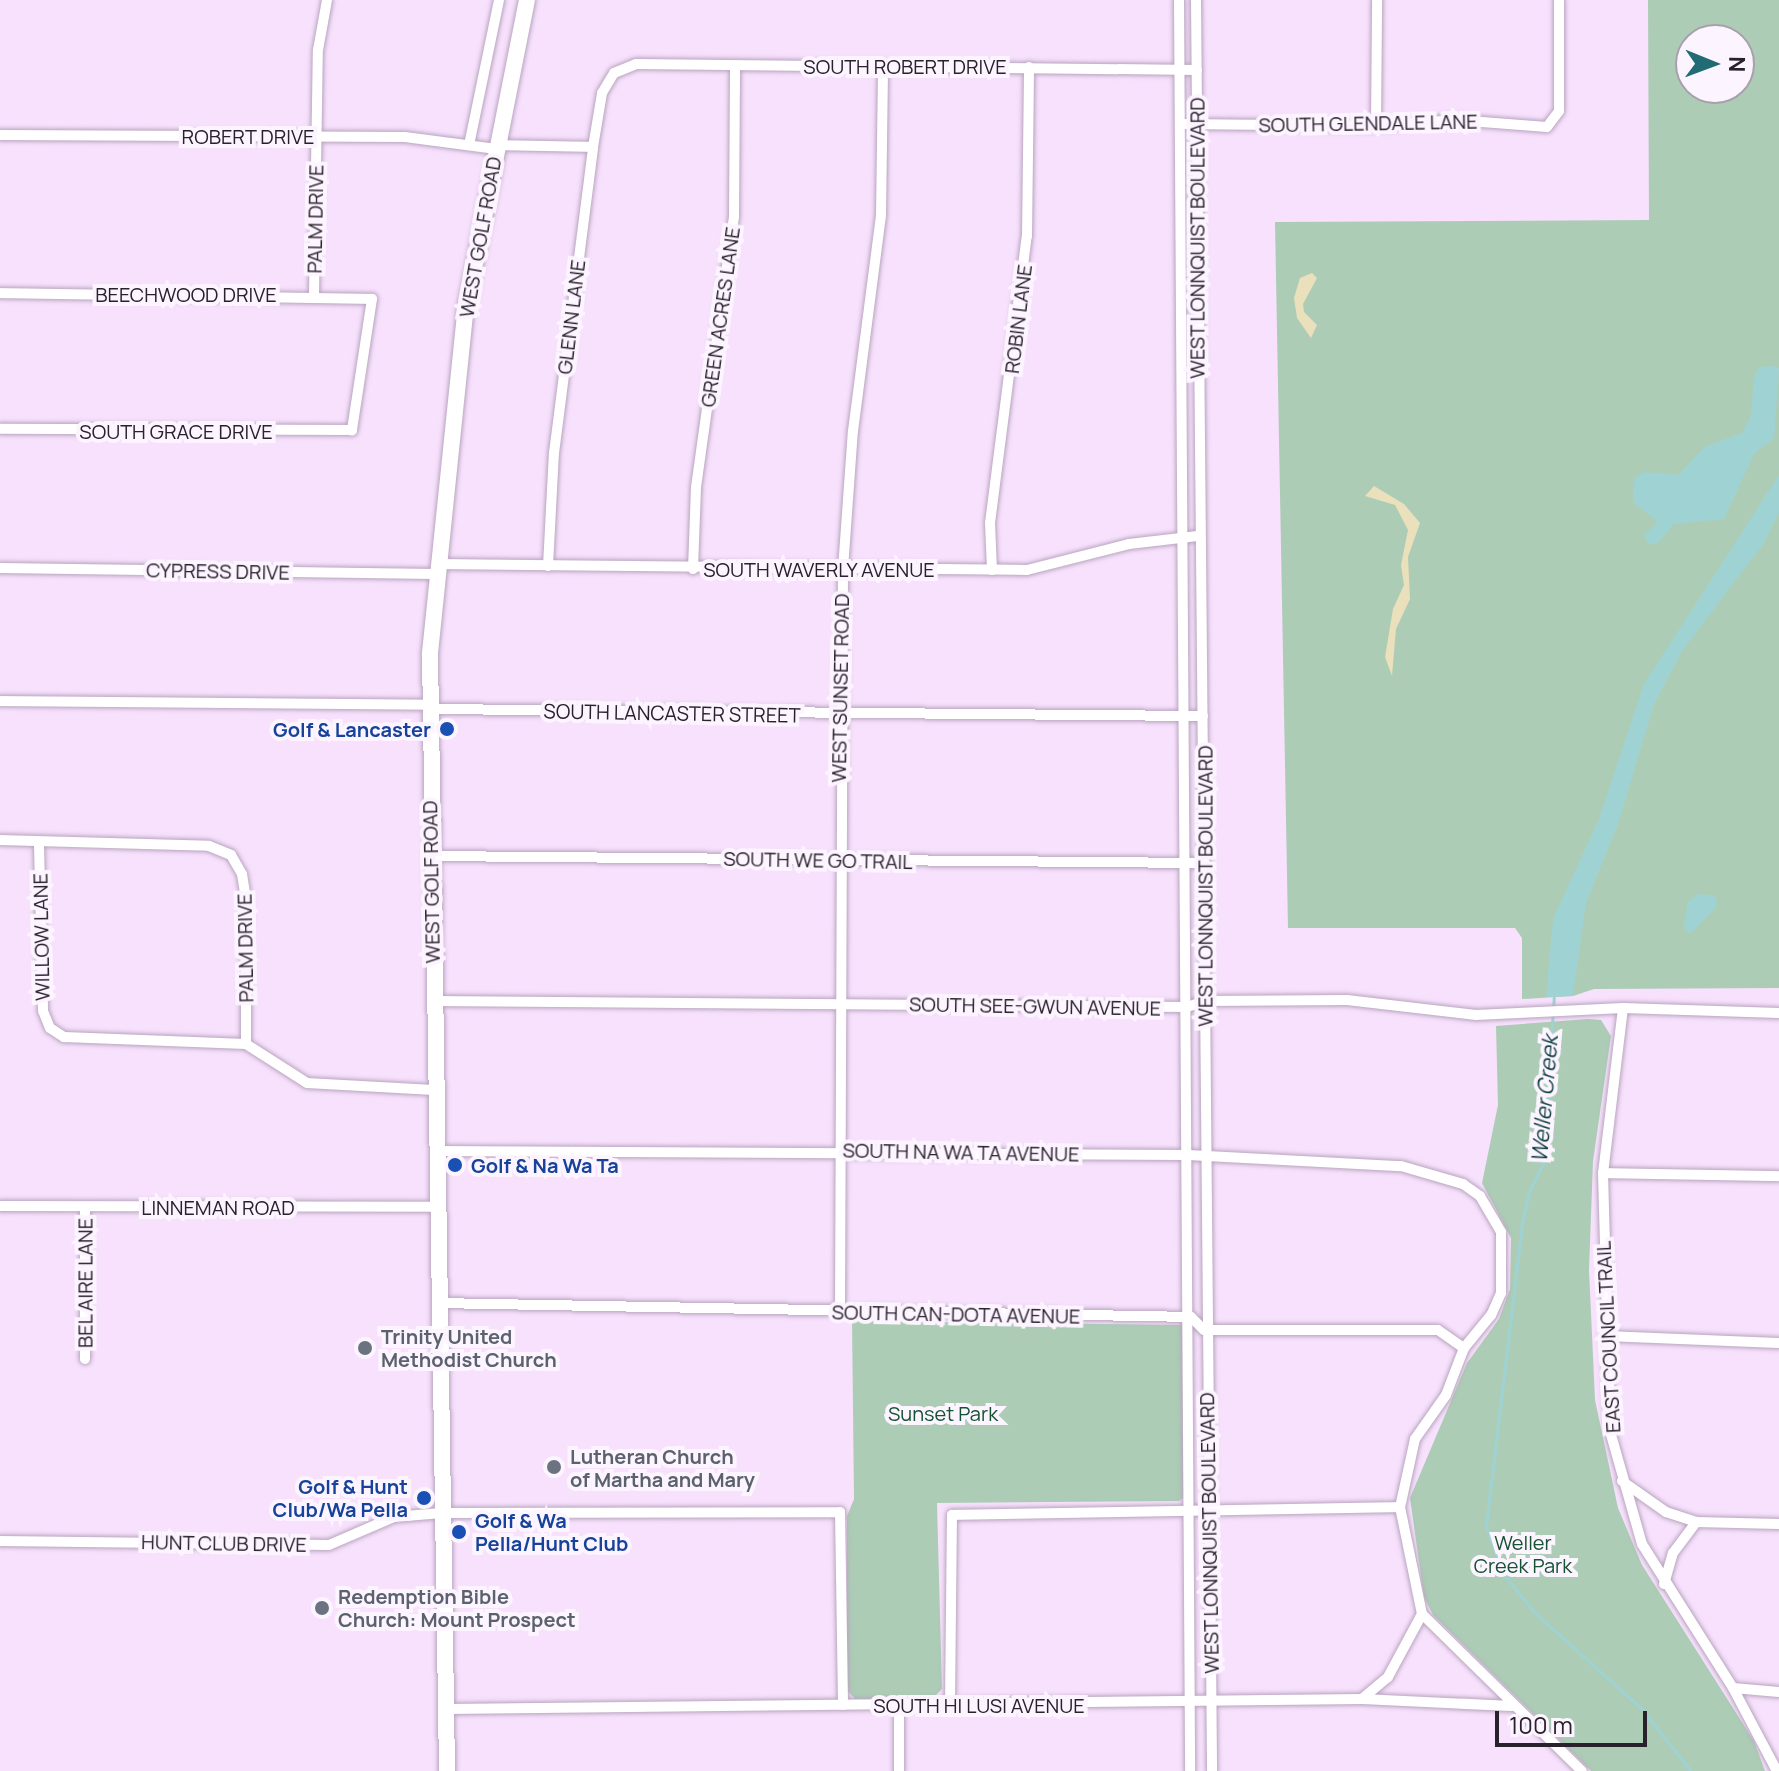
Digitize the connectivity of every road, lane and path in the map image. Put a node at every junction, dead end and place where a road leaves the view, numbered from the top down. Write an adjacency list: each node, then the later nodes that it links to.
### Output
1 (327, 0): 18 (street, PALM DRIVE)
2 (499, 0): 19 (street, WEST GOLF ROAD)
3 (527, 0): 20 (main road, WEST GOLF ROAD)
4 (1179, 0): 11 (street, WEST LONNQUIST BOULEVARD)
5 (1196, 0): 12 (street, WEST LONNQUIST BOULEVARD)
6 (1377, 0): 16 (street)
7 (1559, 0): 16 (street, SOUTH GLENDALE LANE)
8 (735, 65): 9 (street, SOUTH ROBERT DRIVE); 13 (street, SOUTH ROBERT DRIVE); 31 (street, GREEN ACRES LANE)
9 (883, 66): 10 (street, SOUTH ROBERT DRIVE); 32 (street, WEST SUNSET ROAD)
10 (1029, 67): 11 (street, SOUTH ROBERT DRIVE); 33 (street, ROBIN LANE)
11 (1180, 70): 12 (street, SOUTH ROBERT DRIVE); 14 (street, WEST LONNQUIST BOULEVARD)
12 (1197, 70): 15 (street, WEST LONNQUIST BOULEVARD)
13 (614, 73): 21 (street, GLENN LANE)
14 (1180, 124): 15 (street, SOUTH GLENDALE LANE); 27 (street, WEST LONNQUIST BOULEVARD)
15 (1197, 124): 16 (street, SOUTH GLENDALE LANE); 26 (street, WEST LONNQUIST BOULEVARD)
16 (1376, 126)
17 (0, 135): 18 (street, ROBERT DRIVE)
18 (316, 137): 19 (street, ROBERT DRIVE); 23 (street, PALM DRIVE)
19 (469, 145): 20 (street, ROBERT DRIVE)
20 (496, 147): 21 (street, ROBERT DRIVE); 30 (main road, WEST GOLF ROAD)
21 (593, 147): 28 (street, GLENN LANE)
22 (0, 293): 23 (street, BEECHWOOD DRIVE)
23 (314, 295): 25 (street, BEECHWOOD DRIVE)
24 (0, 429): 25 (street, SOUTH GRACE DRIVE)
25 (352, 430)
26 (1198, 536): 27 (street, SOUTH WAVERLY AVENUE); 37 (street, WEST LONNQUIST BOULEVARD)
27 (1180, 537): 33 (street, SOUTH WAVERLY AVENUE); 38 (street, WEST LONNQUIST BOULEVARD)
28 (548, 566): 30 (street, SOUTH WAVERLY AVENUE); 31 (street, SOUTH WAVERLY AVENUE)
29 (0, 568): 30 (street, CYPRESS DRIVE)
30 (436, 569): 35 (main road, WEST GOLF ROAD)
31 (693, 569): 32 (street, SOUTH WAVERLY AVENUE)
32 (843, 569): 33 (street, SOUTH WAVERLY AVENUE); 36 (street, WEST SUNSET ROAD)
33 (992, 570)
34 (0, 701): 35 (street, SOUTH LANCASTER STREET)
35 (428, 707): 36 (street, SOUTH LANCASTER STREET); 41 (main road, WEST GOLF ROAD)
36 (839, 715): 38 (street, SOUTH LANCASTER STREET); 42 (street, WEST SUNSET ROAD)
37 (1203, 716): 38 (street, SOUTH LANCASTER STREET); 44 (street, WEST LONNQUIST BOULEVARD)
38 (1185, 717): 43 (street, WEST LONNQUIST BOULEVARD)
39 (0, 840): 40 (street)
40 (39, 845): 51 (street, WILLOW LANE); 51 (street, PALM DRIVE)
41 (430, 856): 42 (street, SOUTH WE GO TRAIL); 45 (main road, WEST GOLF ROAD)
42 (838, 861): 43 (street, SOUTH WE GO TRAIL); 47 (street, WEST SUNSET ROAD)
43 (1187, 863): 44 (street, SOUTH WE GO TRAIL); 48 (street, WEST LONNQUIST BOULEVARD)
44 (1205, 863): 46 (street, WEST LONNQUIST BOULEVARD)
45 (432, 1001): 47 (street, SOUTH SEE-GWUN AVENUE); 52 (main road, WEST GOLF ROAD)
46 (1205, 1001): 48 (street, SOUTH SEE-GWUN AVENUE); 49 (street, SOUTH SEE-GWUN AVENUE); 56 (street, WEST LONNQUIST BOULEVARD)
47 (838, 1004): 48 (street, SOUTH SEE-GWUN AVENUE); 53 (street, WEST SUNSET ROAD)
48 (1187, 1007): 55 (street, WEST LONNQUIST BOULEVARD)
49 (1623, 1008): 50 (street, SOUTH SEE-GWUN AVENUE); 57 (street, EAST COUNCIL TRAIL)
50 (1779, 1013)
51 (246, 1044): 52 (street)
52 (434, 1090): 54 (main road, WEST GOLF ROAD)
53 (840, 1150): 54 (street, SOUTH NA WA TA AVENUE); 55 (street, SOUTH NA WA TA AVENUE); 63 (street, WEST SUNSET ROAD)
54 (435, 1151): 61 (main road, WEST GOLF ROAD)
55 (1188, 1155): 56 (street, SOUTH NA WA TA AVENUE); 64 (street, WEST LONNQUIST BOULEVARD)
56 (1207, 1160): 65 (street, WEST LONNQUIST BOULEVARD); 68 (street, SOUTH NA WA TA AVENUE)
57 (1603, 1173): 58 (street); 66 (street, EAST COUNCIL TRAIL)
58 (1779, 1176)
59 (0, 1206): 60 (street, LINNEMAN ROAD)
60 (85, 1207): 61 (street, LINNEMAN ROAD); 69 (street, BEL AIRE LANE)
61 (435, 1207): 62 (main road, WEST GOLF ROAD)
62 (437, 1303): 63 (street, SOUTH CAN-DOTA AVENUE); 74 (main road, WEST GOLF ROAD)
63 (840, 1312): 64 (street, SOUTH CAN-DOTA AVENUE)
64 (1191, 1317): 65 (street); 73 (street, WEST LONNQUIST BOULEVARD)
65 (1204, 1330): 68 (street); 71 (street, WEST LONNQUIST BOULEVARD)
66 (1605, 1336): 67 (street); 70 (street, EAST COUNCIL TRAIL)
67 (1779, 1343)
68 (1464, 1348): 72 (street)
69 (85, 1359)
70 (1622, 1481): 75 (street); 78 (street, EAST COUNCIL TRAIL)
71 (1209, 1507): 72 (street); 73 (street); 86 (street, WEST LONNQUIST BOULEVARD)
72 (1400, 1507): 79 (street)
73 (1191, 1508): 84 (street); 85 (street, WEST LONNQUIST BOULEVARD)
74 (442, 1513): 77 (street, HUNT CLUB DRIVE); 87 (street, HUNT CLUB DRIVE); 89 (main road, WEST GOLF ROAD)
75 (1696, 1522): 76 (street); 78 (street)
76 (1779, 1524)
77 (0, 1541)
78 (1664, 1584): 80 (street, EAST COUNCIL TRAIL)
79 (1422, 1614): 82 (street); 88 (street)
80 (1733, 1688): 81 (street); 95 (street, EAST COUNCIL TRAIL)
81 (1779, 1692)
82 (1362, 1699): 86 (street, SOUTH HI LUSI AVENUE); 88 (street, SOUTH HI LUSI AVENUE)
83 (899, 1704): 84 (street, SOUTH HI LUSI AVENUE); 87 (street, SOUTH HI LUSI AVENUE); 91 (street)
84 (950, 1704): 85 (street, SOUTH HI LUSI AVENUE)
85 (1190, 1704): 86 (street, SOUTH HI LUSI AVENUE); 92 (street, WEST LONNQUIST BOULEVARD)
86 (1212, 1704): 93 (street, WEST LONNQUIST BOULEVARD)
87 (843, 1705): 89 (street, SOUTH HI LUSI AVENUE)
88 (1512, 1706): 94 (street)
89 (446, 1709): 90 (main road, WEST GOLF ROAD)
90 (447, 1771)
91 (899, 1771)
92 (1190, 1771)
93 (1212, 1771)
94 (1582, 1771)
95 (1777, 1771)

